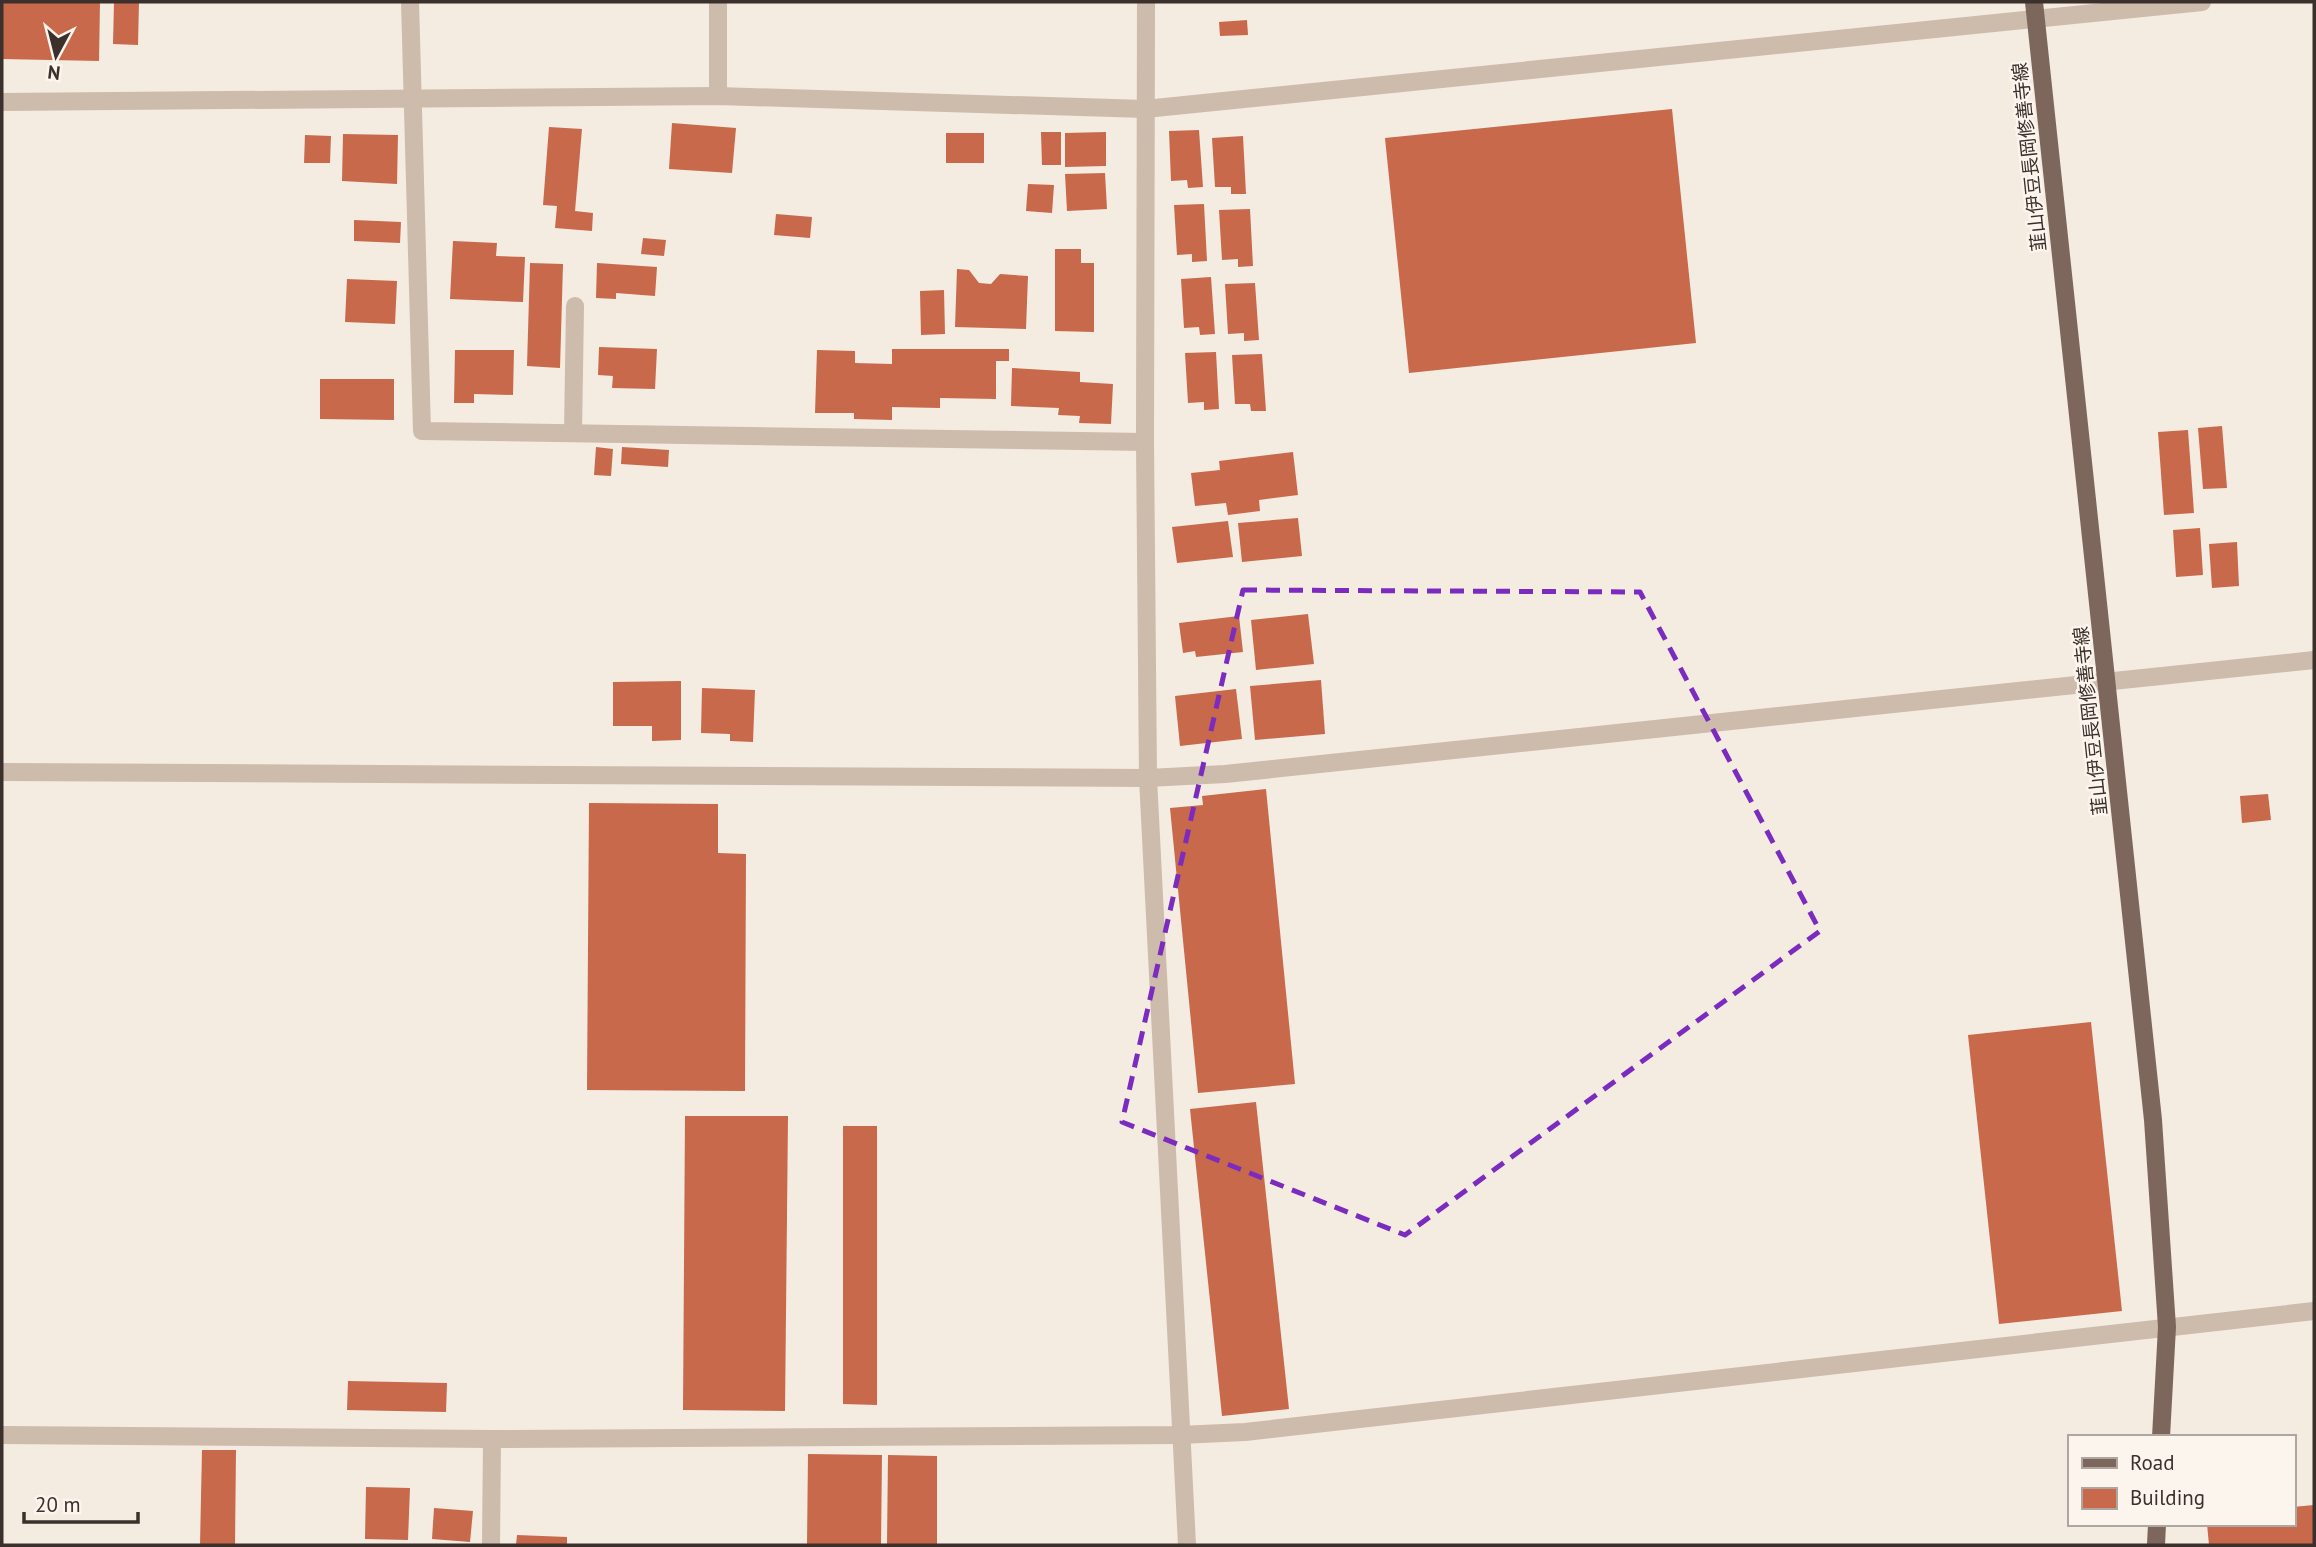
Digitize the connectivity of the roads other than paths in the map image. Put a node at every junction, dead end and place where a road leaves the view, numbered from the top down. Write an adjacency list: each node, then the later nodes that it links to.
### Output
1 (410, 2): 7 (street)
2 (718, 2): 6 (street)
3 (1146, 2): 9 (street)
4 (2202, 2): 5 (street)
5 (2036, 10): 9 (street); 14 (main road, 韮山伊豆長岡修善寺線)
6 (718, 96): 7 (street); 9 (street)
7 (411, 97): 8 (street); 11 (street)
8 (2, 102)
9 (1145, 109): 12 (street)
10 (575, 306): 11 (street)
11 (573, 433): 12 (street)
12 (1145, 442): 16 (street)
13 (2314, 660): 14 (street)
14 (2107, 683): 16 (street); 18 (main road, 韮山伊豆長岡修善寺線)
15 (2, 772): 16 (street)
16 (1148, 778): 20 (street)
17 (2314, 1311): 18 (street)
18 (2167, 1327): 20 (street); 21 (main road, 韮山伊豆長岡修善寺線)
19 (2, 1435): 22 (street)
20 (1180, 1435): 22 (street); 25 (street)
21 (2161, 1435)
22 (492, 1439): 24 (street)
23 (2157, 1526): 26 (main road)
24 (491, 1545)
25 (1186, 1545)
26 (2156, 1545)

